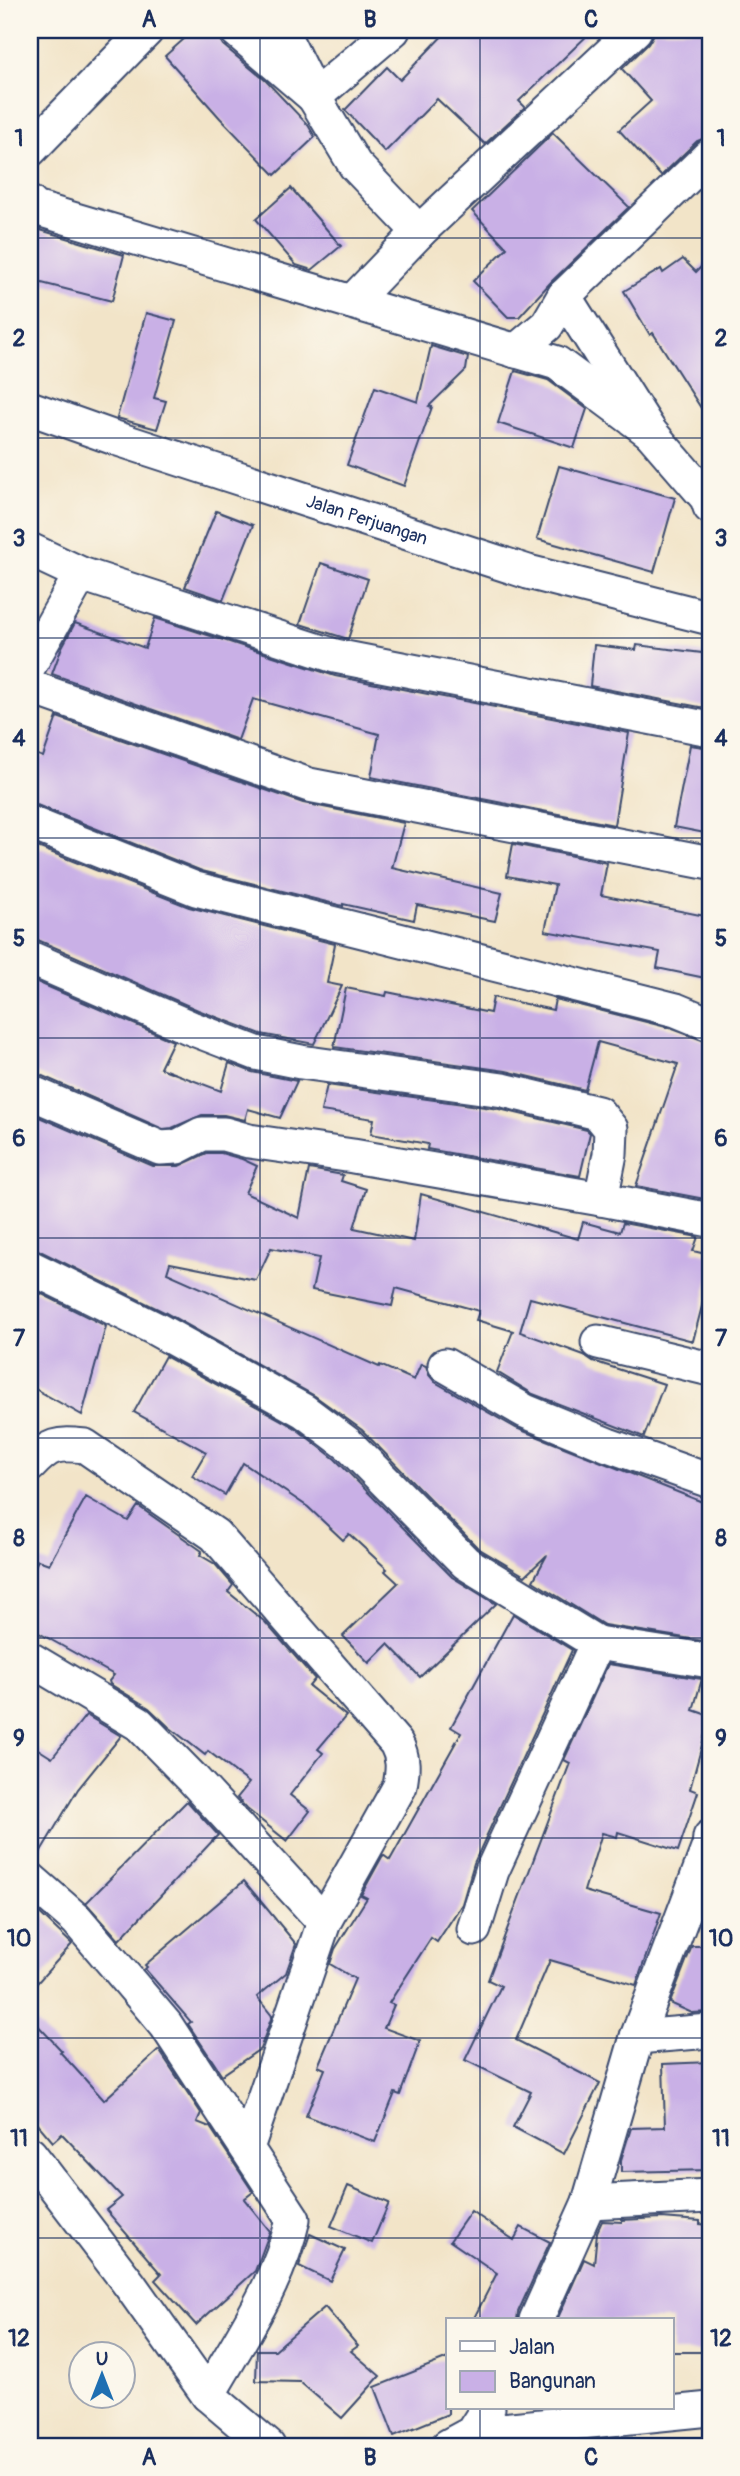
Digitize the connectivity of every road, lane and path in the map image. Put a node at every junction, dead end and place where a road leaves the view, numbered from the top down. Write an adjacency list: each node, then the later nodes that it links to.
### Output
1 (147, 30): 7 (street)
2 (236, 30): 6 (street)
3 (281, 30): 6 (street)
4 (393, 30): 6 (street)
5 (635, 30): 10 (street)
6 (314, 97): 10 (street)
7 (30, 150)
8 (710, 155): 11 (street)
9 (30, 203): 12 (street)
10 (419, 232): 12 (street)
11 (564, 296): 13 (street); 15 (street)
12 (352, 302): 13 (street)
13 (516, 351): 15 (street)
14 (30, 408): 19 (street, Jalan Perjuangan)
15 (650, 432): 16 (street)
16 (710, 507)
17 (30, 550): 18 (street)
18 (80, 574): 20 (street); 22 (street)
19 (710, 618)
20 (30, 664)
21 (30, 687): 24 (street)
22 (710, 729)
23 (30, 823): 26 (street)
24 (710, 863)
25 (30, 958): 28 (street)
26 (710, 1024)
27 (30, 1092): 28 (street)
28 (601, 1199): 29 (street)
29 (710, 1220)
30 (30, 1267): 36 (street)
31 (598, 1342): 33 (street)
32 (445, 1365): 35 (street)
33 (710, 1369)
34 (30, 1465): 41 (street)
35 (710, 1481)
36 (597, 1643): 38 (street); 42 (street)
37 (30, 1659): 41 (street)
38 (710, 1661)
39 (710, 1843): 44 (street)
40 (30, 1879): 45 (street)
41 (324, 1923): 45 (street)
42 (474, 1929)
43 (710, 2031): 44 (street)
44 (637, 2037): 48 (street)
45 (247, 2148): 50 (street)
46 (30, 2154): 50 (street)
47 (710, 2196): 48 (street)
48 (589, 2202): 49 (street)
49 (537, 2318)
50 (208, 2395): 53 (street)
51 (710, 2409): 52 (street)
52 (470, 2429)
53 (268, 2446)

